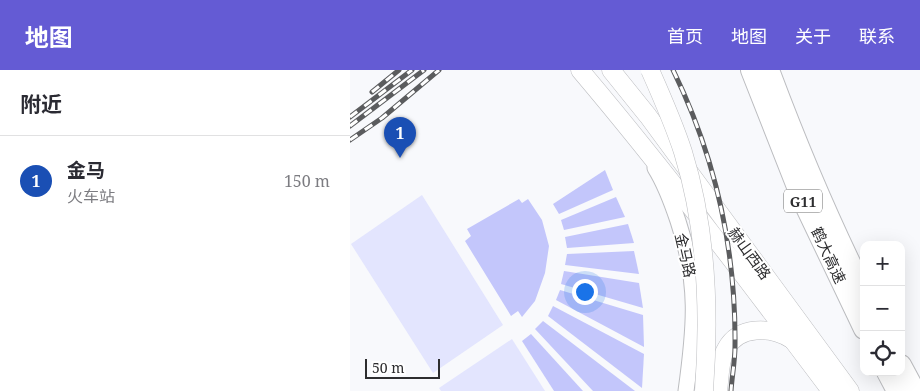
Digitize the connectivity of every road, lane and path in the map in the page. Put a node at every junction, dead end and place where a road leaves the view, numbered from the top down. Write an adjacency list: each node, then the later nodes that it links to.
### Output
1 (580, 70): 6 (main road, 赫山西路)
2 (611, 70): 16 (main road, 赫山西路)
3 (650, 70): 13 (main road, bridge)
4 (751, 70): 8 (highway, 鹤大高速 / G11)
5 (769, 70): 7 (highway, 鹤大高速 / G11)
6 (632, 131): 9 (main road, 赫山西路); 12 (main road, 金马路)
7 (862, 286)
8 (860, 321)
9 (793, 340): 14 (main road); 15 (main road, 赫山西路)
10 (905, 372): 18 (highway)
11 (889, 376): 17 (highway)
12 (686, 391)
13 (704, 391)
14 (718, 391)
15 (831, 391)
16 (850, 391)
17 (897, 391)
18 (915, 391)

